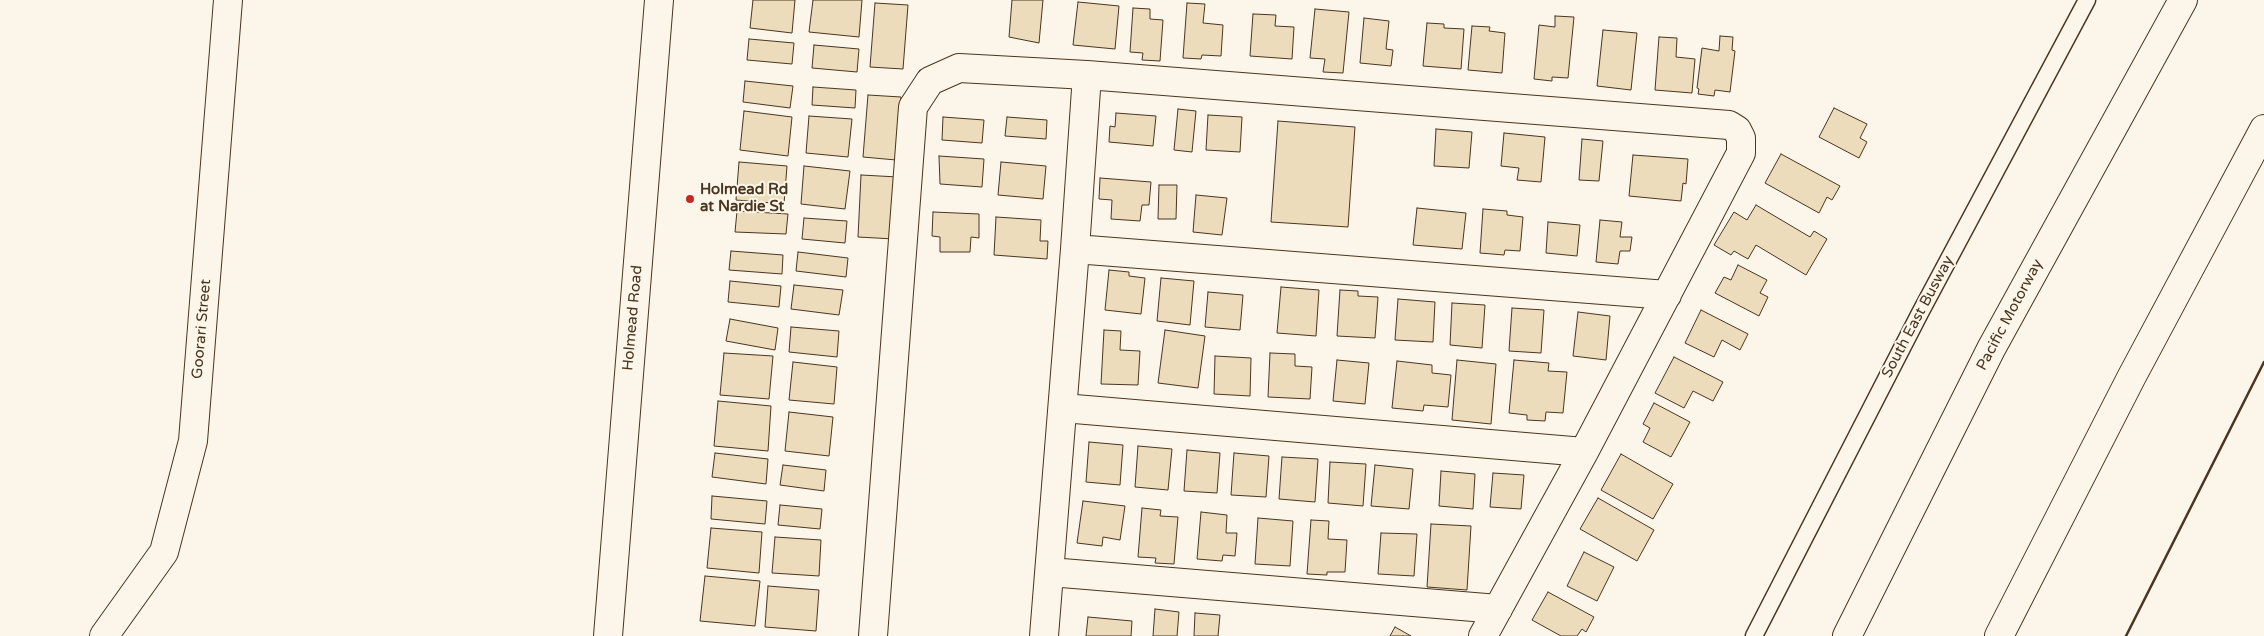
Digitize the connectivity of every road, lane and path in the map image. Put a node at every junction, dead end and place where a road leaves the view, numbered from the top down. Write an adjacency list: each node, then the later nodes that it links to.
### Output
1 (228, 0): 13 (main road, Goorari Street)
2 (659, 0): 14 (main road, Holmead Road)
3 (2087, 0): 18 (lane, South East Busway)
4 (2183, 0): 19 (main road, Pacific Motorway)
5 (1087, 75): 7 (main road); 8 (main road); 15 (main road)
6 (2264, 129): 20 (main road)
7 (1075, 249): 8 (main road); 9 (main road)
8 (1667, 295): 10 (main road)
9 (1063, 408): 10 (main road); 11 (main road)
10 (1584, 452): 12 (main road)
11 (1050, 572): 12 (main road); 16 (main road)
12 (1498, 609): 17 (main road)
13 (104, 636)
14 (608, 636)
15 (873, 636)
16 (1044, 636)
17 (1484, 636)
18 (1754, 636)
19 (1847, 636)
20 (1999, 636)

